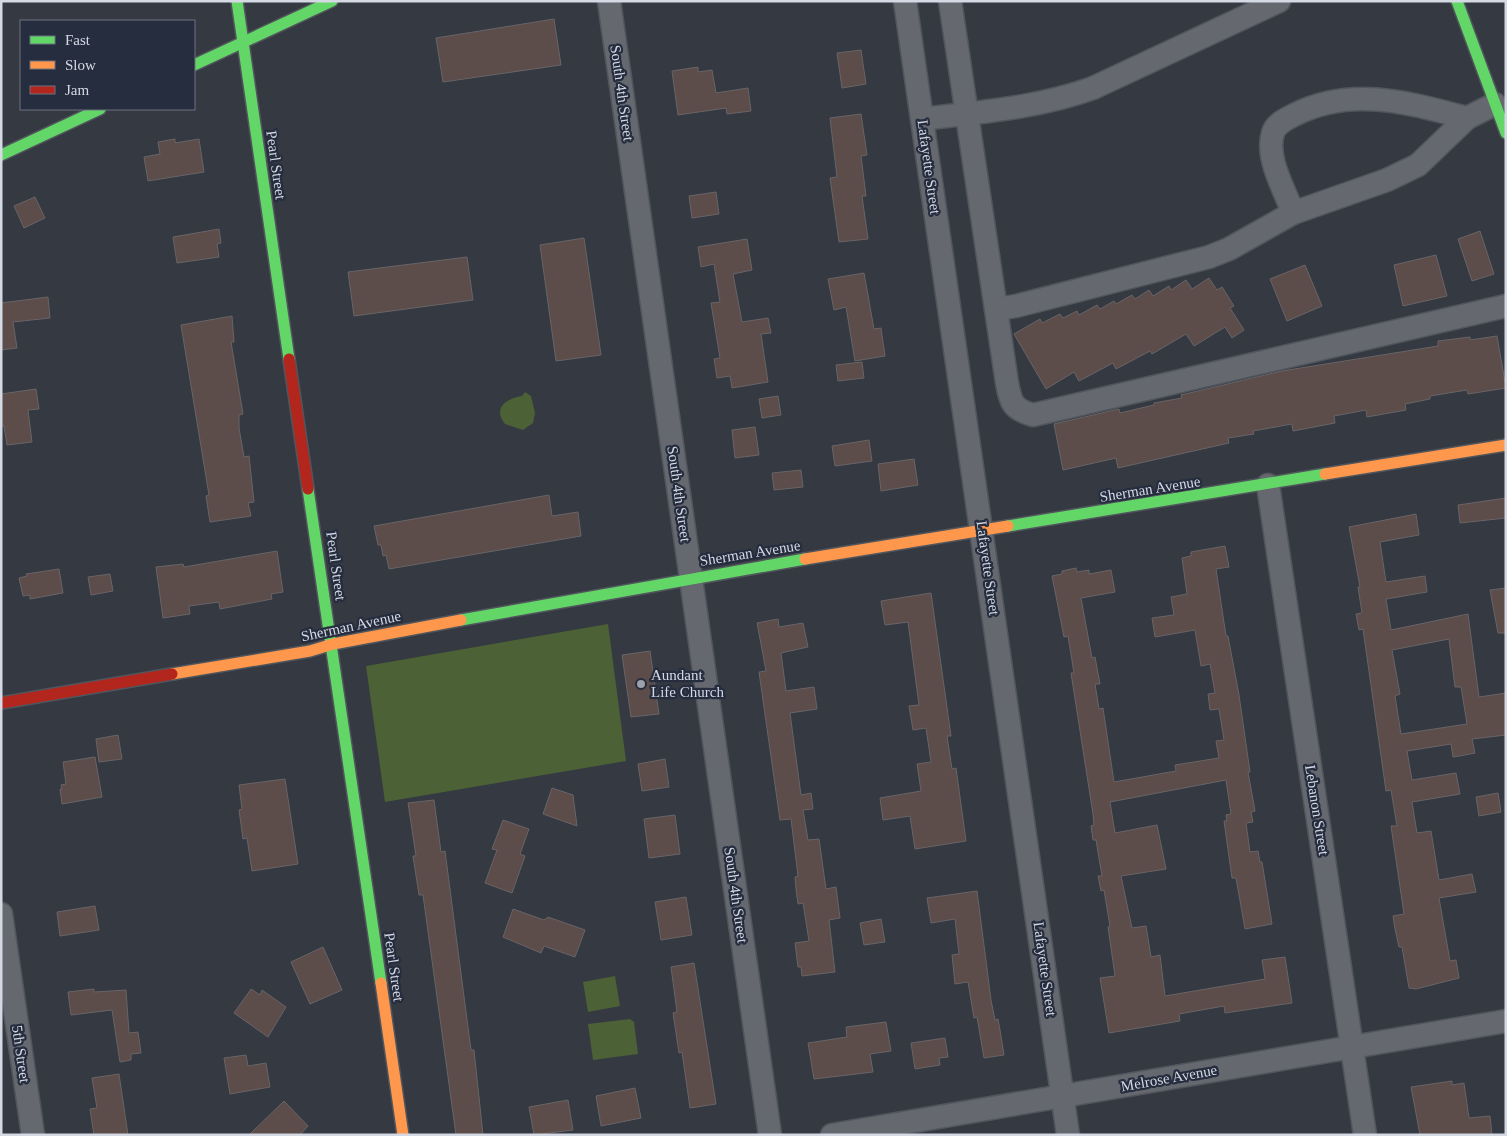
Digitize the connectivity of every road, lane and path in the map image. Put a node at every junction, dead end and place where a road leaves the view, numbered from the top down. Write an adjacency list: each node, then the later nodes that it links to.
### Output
1 (237, 1): 8 (street, Pearl Street)
2 (332, 1): 8 (street)
3 (609, 1): 23 (street, South 4th Street)
4 (905, 1): 14 (street, Lafayette Street)
5 (950, 1): 12 (street)
6 (1278, 1): 12 (street)
7 (1457, 1): 10 (street)
8 (243, 42): 9 (street); 24 (street, Pearl Street)
9 (195, 65)
10 (1495, 104): 13 (street); 15 (street)
11 (98, 110): 16 (street)
12 (968, 113): 14 (street); 19 (street)
13 (1467, 118): 17 (street); 17 (street)
14 (922, 119): 22 (street, Lafayette Street)
15 (1506, 133)
16 (1, 155)
17 (1293, 213): 19 (street)
18 (1506, 306): 19 (street)
19 (996, 309)
20 (1506, 445): 21 (street, Sherman Avenue)
21 (1268, 485): 22 (street, Sherman Avenue); 28 (street, Lebanon Street)
22 (983, 531): 23 (street, Sherman Avenue); 29 (street, Lafayette Street)
23 (691, 578): 24 (street, Sherman Avenue); 32 (street, South 4th Street)
24 (333, 644): 25 (street, Sherman Avenue); 31 (street, Pearl Street)
25 (1, 703)
26 (1, 914): 30 (street, 5th Street)
27 (1506, 1021): 28 (street, Melrose Avenue)
28 (1352, 1046): 29 (street, Melrose Avenue); 35 (street, Lebanon Street)
29 (1063, 1096): 33 (street, Melrose Avenue); 34 (street, Lafayette Street)
30 (32, 1135)
31 (403, 1135)
32 (770, 1135)
33 (832, 1135)
34 (1068, 1135)
35 (1365, 1135)

